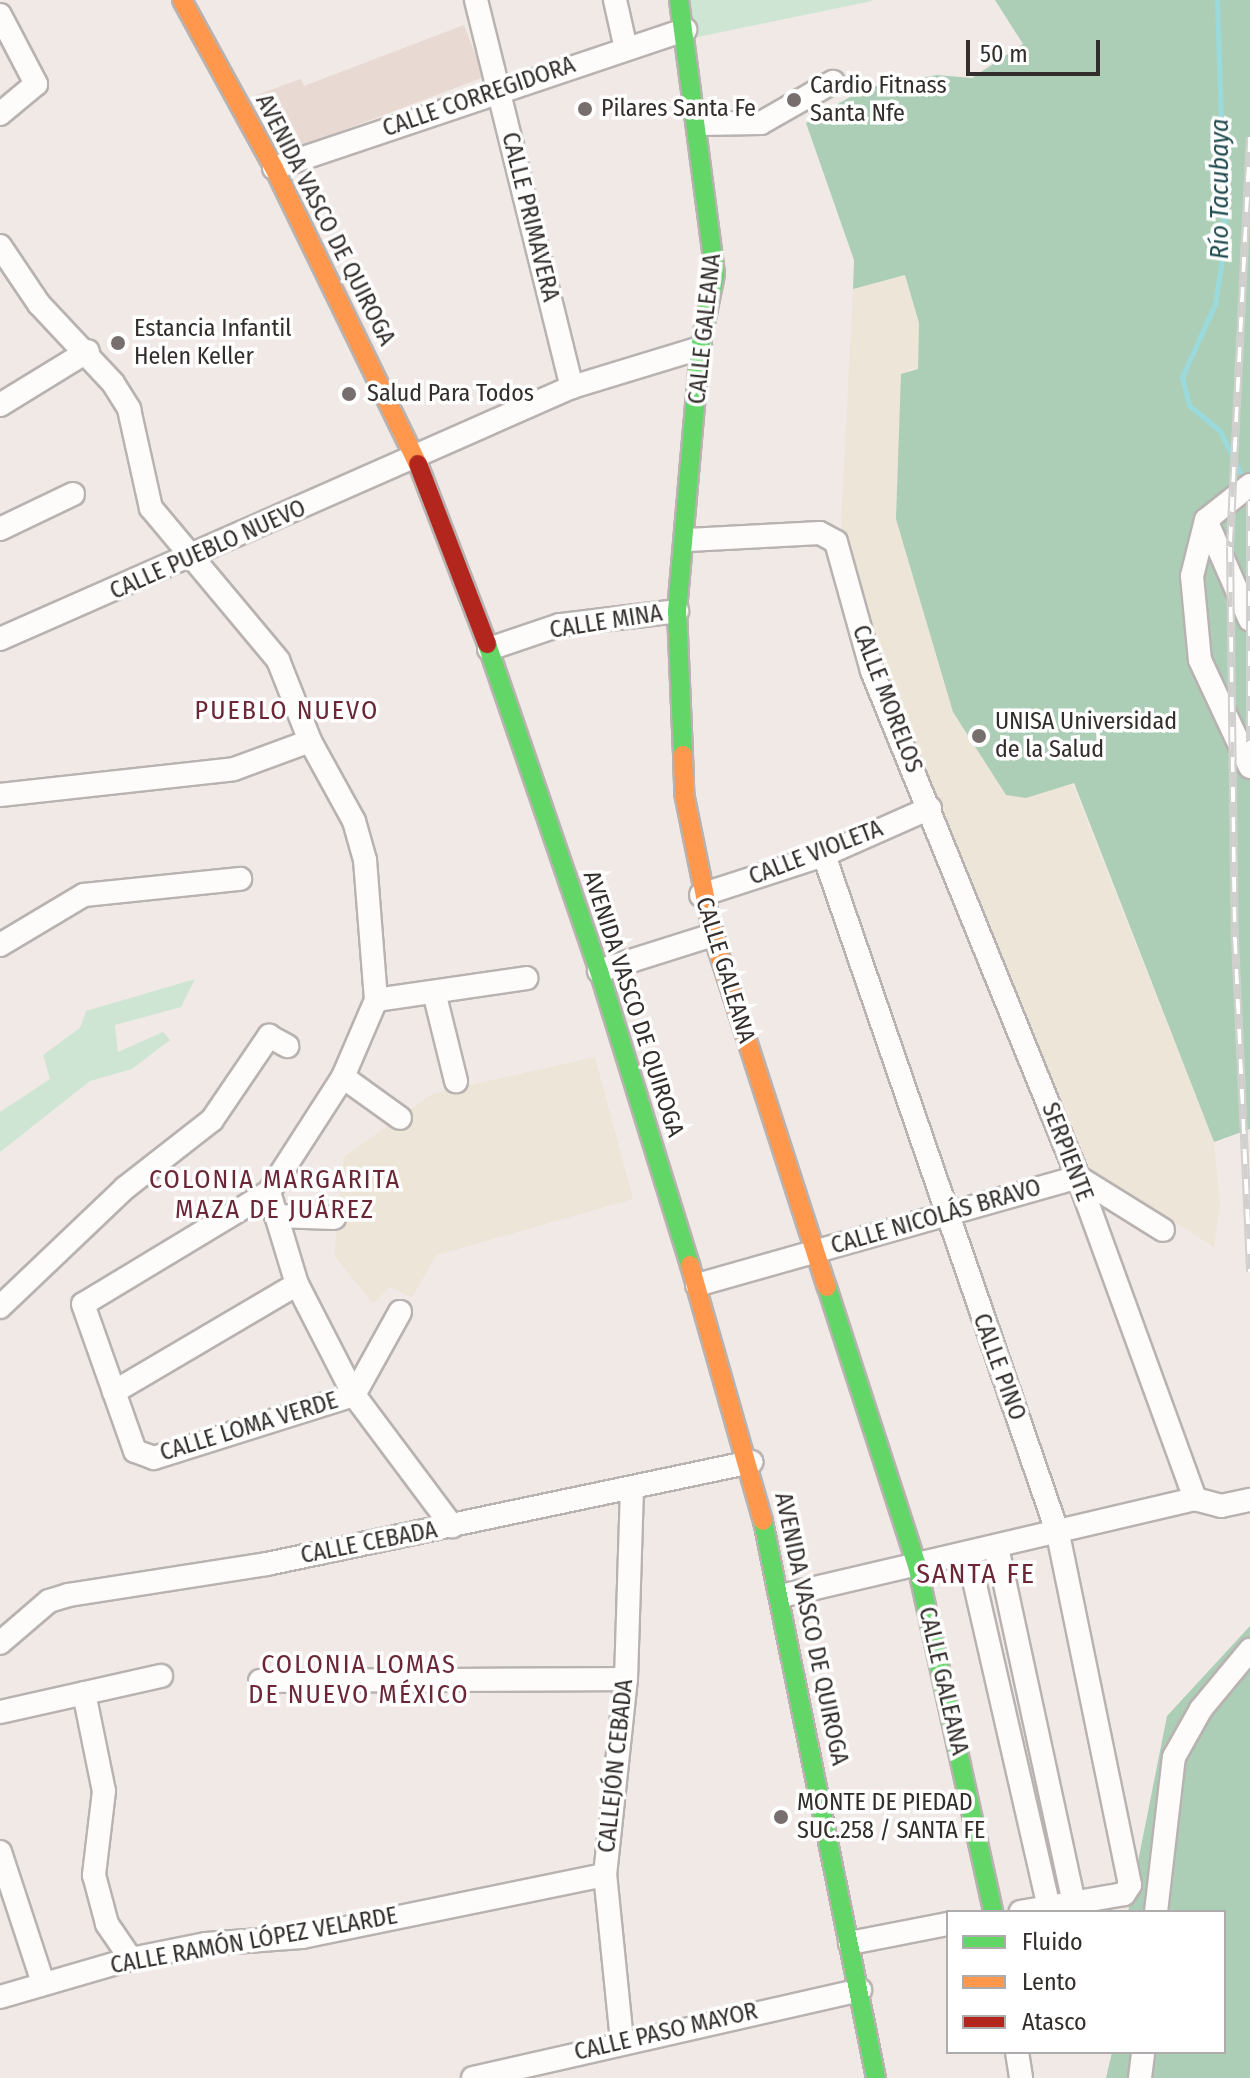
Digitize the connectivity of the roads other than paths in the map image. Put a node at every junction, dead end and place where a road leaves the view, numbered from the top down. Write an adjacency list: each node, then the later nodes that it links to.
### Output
1 (182, 0): 12 (main road, AVENIDA VASCO DE QUIROGA)
2 (476, 0): 9 (street, CALLE PRIMAVERA)
3 (615, 0): 7 (street)
4 (679, 0): 6 (main road, CALLE GALEANA)
5 (0, 15): 10 (street)
6 (685, 30): 7 (street, CALLE CORREGIDORA); 11 (main road, CALLE GALEANA)
7 (626, 49): 9 (street, CALLE CORREGIDORA)
8 (833, 82): 11 (street)
9 (499, 88): 12 (street, CALLE CORREGIDORA); 16 (street, CALLE PRIMAVERA)
10 (0, 114)
11 (698, 124): 14 (main road, CALLE GALEANA)
12 (274, 168): 18 (main road, AVENIDA VASCO DE QUIROGA)
13 (0, 246): 15 (street)
14 (700, 348): 16 (street, CALLE PUEBLO NUEVO); 23 (main road, CALLE GALEANA)
15 (88, 351): 17 (street); 24 (street)
16 (572, 387): 18 (street, CALLE PUEBLO NUEVO)
17 (0, 405)
18 (415, 457): 24 (street, CALLE PUEBLO NUEVO); 28 (main road, AVENIDA VASCO DE QUIROGA)
19 (1250, 485): 21 (street)
20 (73, 494): 22 (street)
21 (1206, 520): 26 (street); 30 (street)
22 (0, 529)
23 (688, 540): 25 (main road, CALLE GALEANA); 32 (street, CALLE MORELOS)
24 (194, 555): 27 (street, CALLE PUEBLO NUEVO); 29 (street)
25 (677, 611): 28 (street, CALLE MINA); 35 (main road, CALLE GALEANA)
26 (1250, 620)
27 (0, 639)
28 (489, 649): 38 (main road, AVENIDA VASCO DE QUIROGA)
29 (310, 741): 31 (street); 41 (street)
30 (1250, 767)
31 (0, 795)
32 (930, 808): 33 (street, CALLE VIOLETA); 46 (street, SERPIENTE)
33 (824, 855): 35 (street, CALLE VIOLETA); 49 (street, CALLE PINO)
34 (240, 879): 37 (street)
35 (701, 895): 36 (main road, CALLE GALEANA)
36 (713, 935): 38 (street); 52 (main road, CALLE GALEANA)
37 (0, 945)
38 (599, 971): 54 (main road, AVENIDA VASCO DE QUIROGA)
39 (526, 978): 40 (street)
40 (434, 992): 41 (street); 44 (street)
41 (376, 1000): 43 (street)
42 (287, 1046): 55 (street)
43 (343, 1077): 45 (street); 47 (street)
44 (456, 1081)
45 (400, 1118)
46 (1078, 1177): 49 (street, CALLE NICOLÁS BRAVO); 51 (street); 61 (street, SERPIENTE)
47 (269, 1192): 48 (street); 57 (street)
48 (276, 1216): 50 (street); 53 (street)
49 (945, 1217): 52 (street, CALLE NICOLÁS BRAVO); 64 (street, CALLE PINO)
50 (334, 1218)
51 (1163, 1230)
52 (814, 1251): 54 (street, CALLE NICOLÁS BRAVO); 67 (main road, CALLE GALEANA)
53 (297, 1284): 57 (street); 58 (street)
54 (697, 1285): 59 (main road, AVENIDA VASCO DE QUIROGA)
55 (0, 1307)
56 (400, 1312): 58 (street)
57 (114, 1392): 58 (street, CALLE LOMA VERDE)
58 (354, 1395): 63 (street)
59 (751, 1462): 60 (street, CALLE CEBADA); 68 (main road, AVENIDA VASCO DE QUIROGA)
60 (632, 1490): 63 (street, CALLE CEBADA); 72 (street, CALLEJÓN CEBADA)
61 (1195, 1499): 62 (street); 64 (street)
62 (1250, 1500)
63 (452, 1526): 69 (street, CALLE CEBADA)
64 (1058, 1534): 65 (street); 80 (street, CALLE PINO)
65 (997, 1547): 66 (street); 76 (street)
66 (968, 1554): 67 (street); 77 (street)
67 (917, 1565): 68 (street); 82 (main road, CALLE GALEANA)
68 (781, 1596): 86 (main road, AVENIDA VASCO DE QUIROGA)
69 (0, 1643)
70 (1250, 1650): 84 (street)
71 (161, 1676): 74 (street)
72 (626, 1679): 73 (street); 79 (street, CALLEJÓN CEBADA)
73 (260, 1681)
74 (84, 1693): 75 (street); 87 (street)
75 (0, 1712)
76 (1040, 1747): 77 (street); 80 (street)
77 (1014, 1753): 81 (street)
78 (0, 1852): 88 (street)
79 (605, 1875): 87 (street, CALLE RAMÓN LÓPEZ VELARDE); 91 (street, CALLEJÓN CEBADA)
80 (1074, 1903): 81 (street)
81 (1049, 1908): 83 (street)
82 (993, 1910)
83 (1035, 1910)
84 (1156, 1910)
85 (946, 1924): 86 (street)
86 (850, 1943): 89 (main road, AVENIDA VASCO DE QUIROGA)
87 (131, 1959): 88 (street, CALLE RAMÓN LÓPEZ VELARDE)
88 (43, 1983): 90 (street, CALLE RAMÓN LÓPEZ VELARDE)
89 (860, 1990): 91 (street, CALLE PASO MAYOR); 95 (main road, AVENIDA VASCO DE QUIROGA)
90 (0, 1997)
91 (622, 2041): 94 (street, CALLE PASO MAYOR)
92 (1017, 2054): 96 (street)
93 (1143, 2054): 97 (street)
94 (473, 2078)
95 (876, 2078)
96 (1021, 2078)
97 (1140, 2078)

